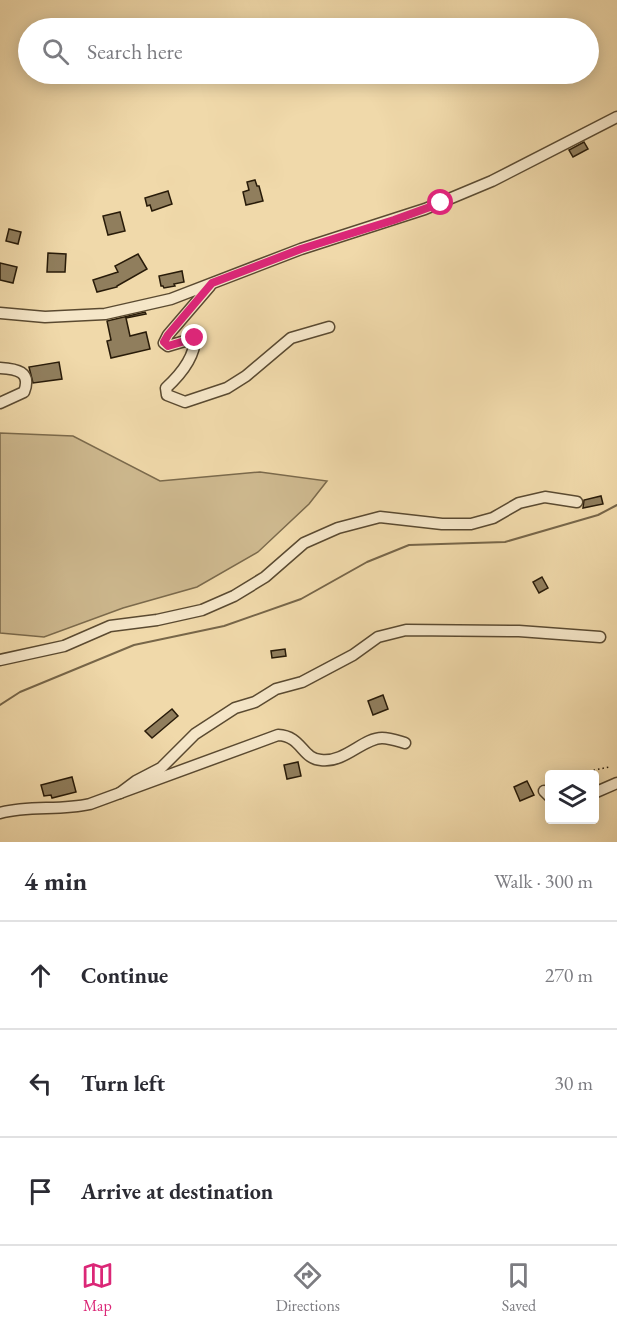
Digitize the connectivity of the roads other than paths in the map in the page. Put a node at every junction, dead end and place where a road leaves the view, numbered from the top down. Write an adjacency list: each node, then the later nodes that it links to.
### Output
1 (617, 117): 2 (street)
2 (212, 283): 3 (street); 4 (street)
3 (0, 313)
4 (328, 327)
5 (0, 368): 6 (street)
6 (0, 403)
7 (576, 501): 9 (street)
8 (600, 637): 13 (street)
9 (0, 660)
10 (405, 743): 13 (street)
11 (617, 783): 12 (street)
12 (599, 791)
13 (120, 793): 14 (street)
14 (0, 813)

